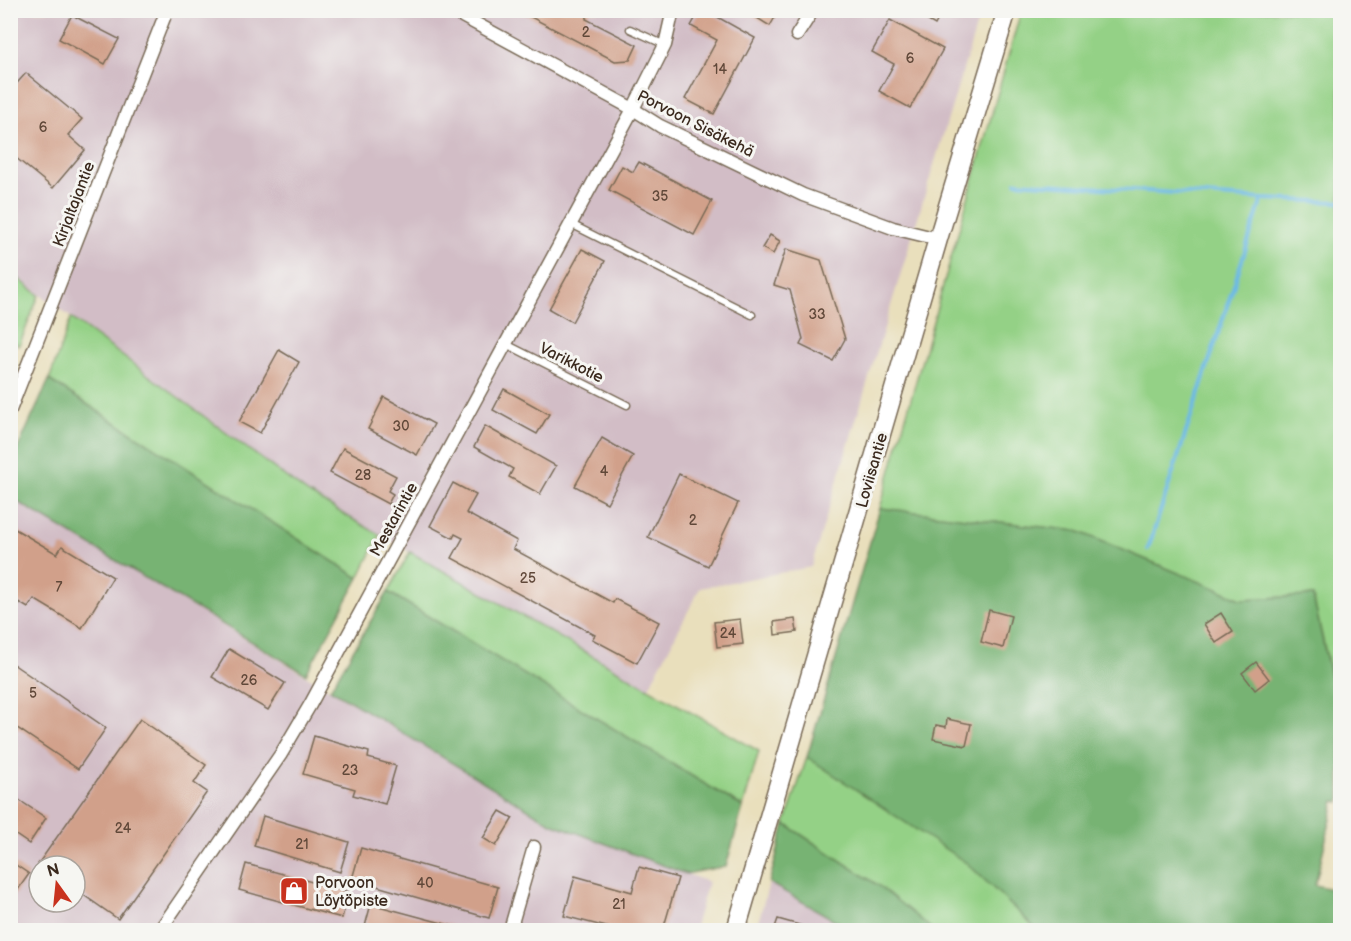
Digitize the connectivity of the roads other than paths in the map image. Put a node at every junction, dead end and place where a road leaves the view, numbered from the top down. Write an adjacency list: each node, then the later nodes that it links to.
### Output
1 (167, 10): 15 (street, Kirjaltajantie)
2 (451, 10): 9 (street, Porvoon Sisäkehä)
3 (673, 10): 8 (street, Mestarintie)
4 (813, 10): 7 (street)
5 (1007, 10): 11 (main road, Loviisantie)
6 (630, 29): 8 (lane)
7 (797, 35)
8 (665, 45): 9 (street, Mestarintie)
9 (633, 109): 10 (street, Mestarintie); 11 (street, Porvoon Sisäkehä)
10 (571, 224): 12 (lane); 13 (street, Mestarintie)
11 (938, 239): 19 (main road, Loviisantie)
12 (752, 315)
13 (506, 344): 14 (lane, Varikkotie); 17 (street, Mestarintie)
14 (627, 405)
15 (10, 410)
16 (534, 847): 18 (street)
17 (160, 930)
18 (510, 930)
19 (736, 930)

